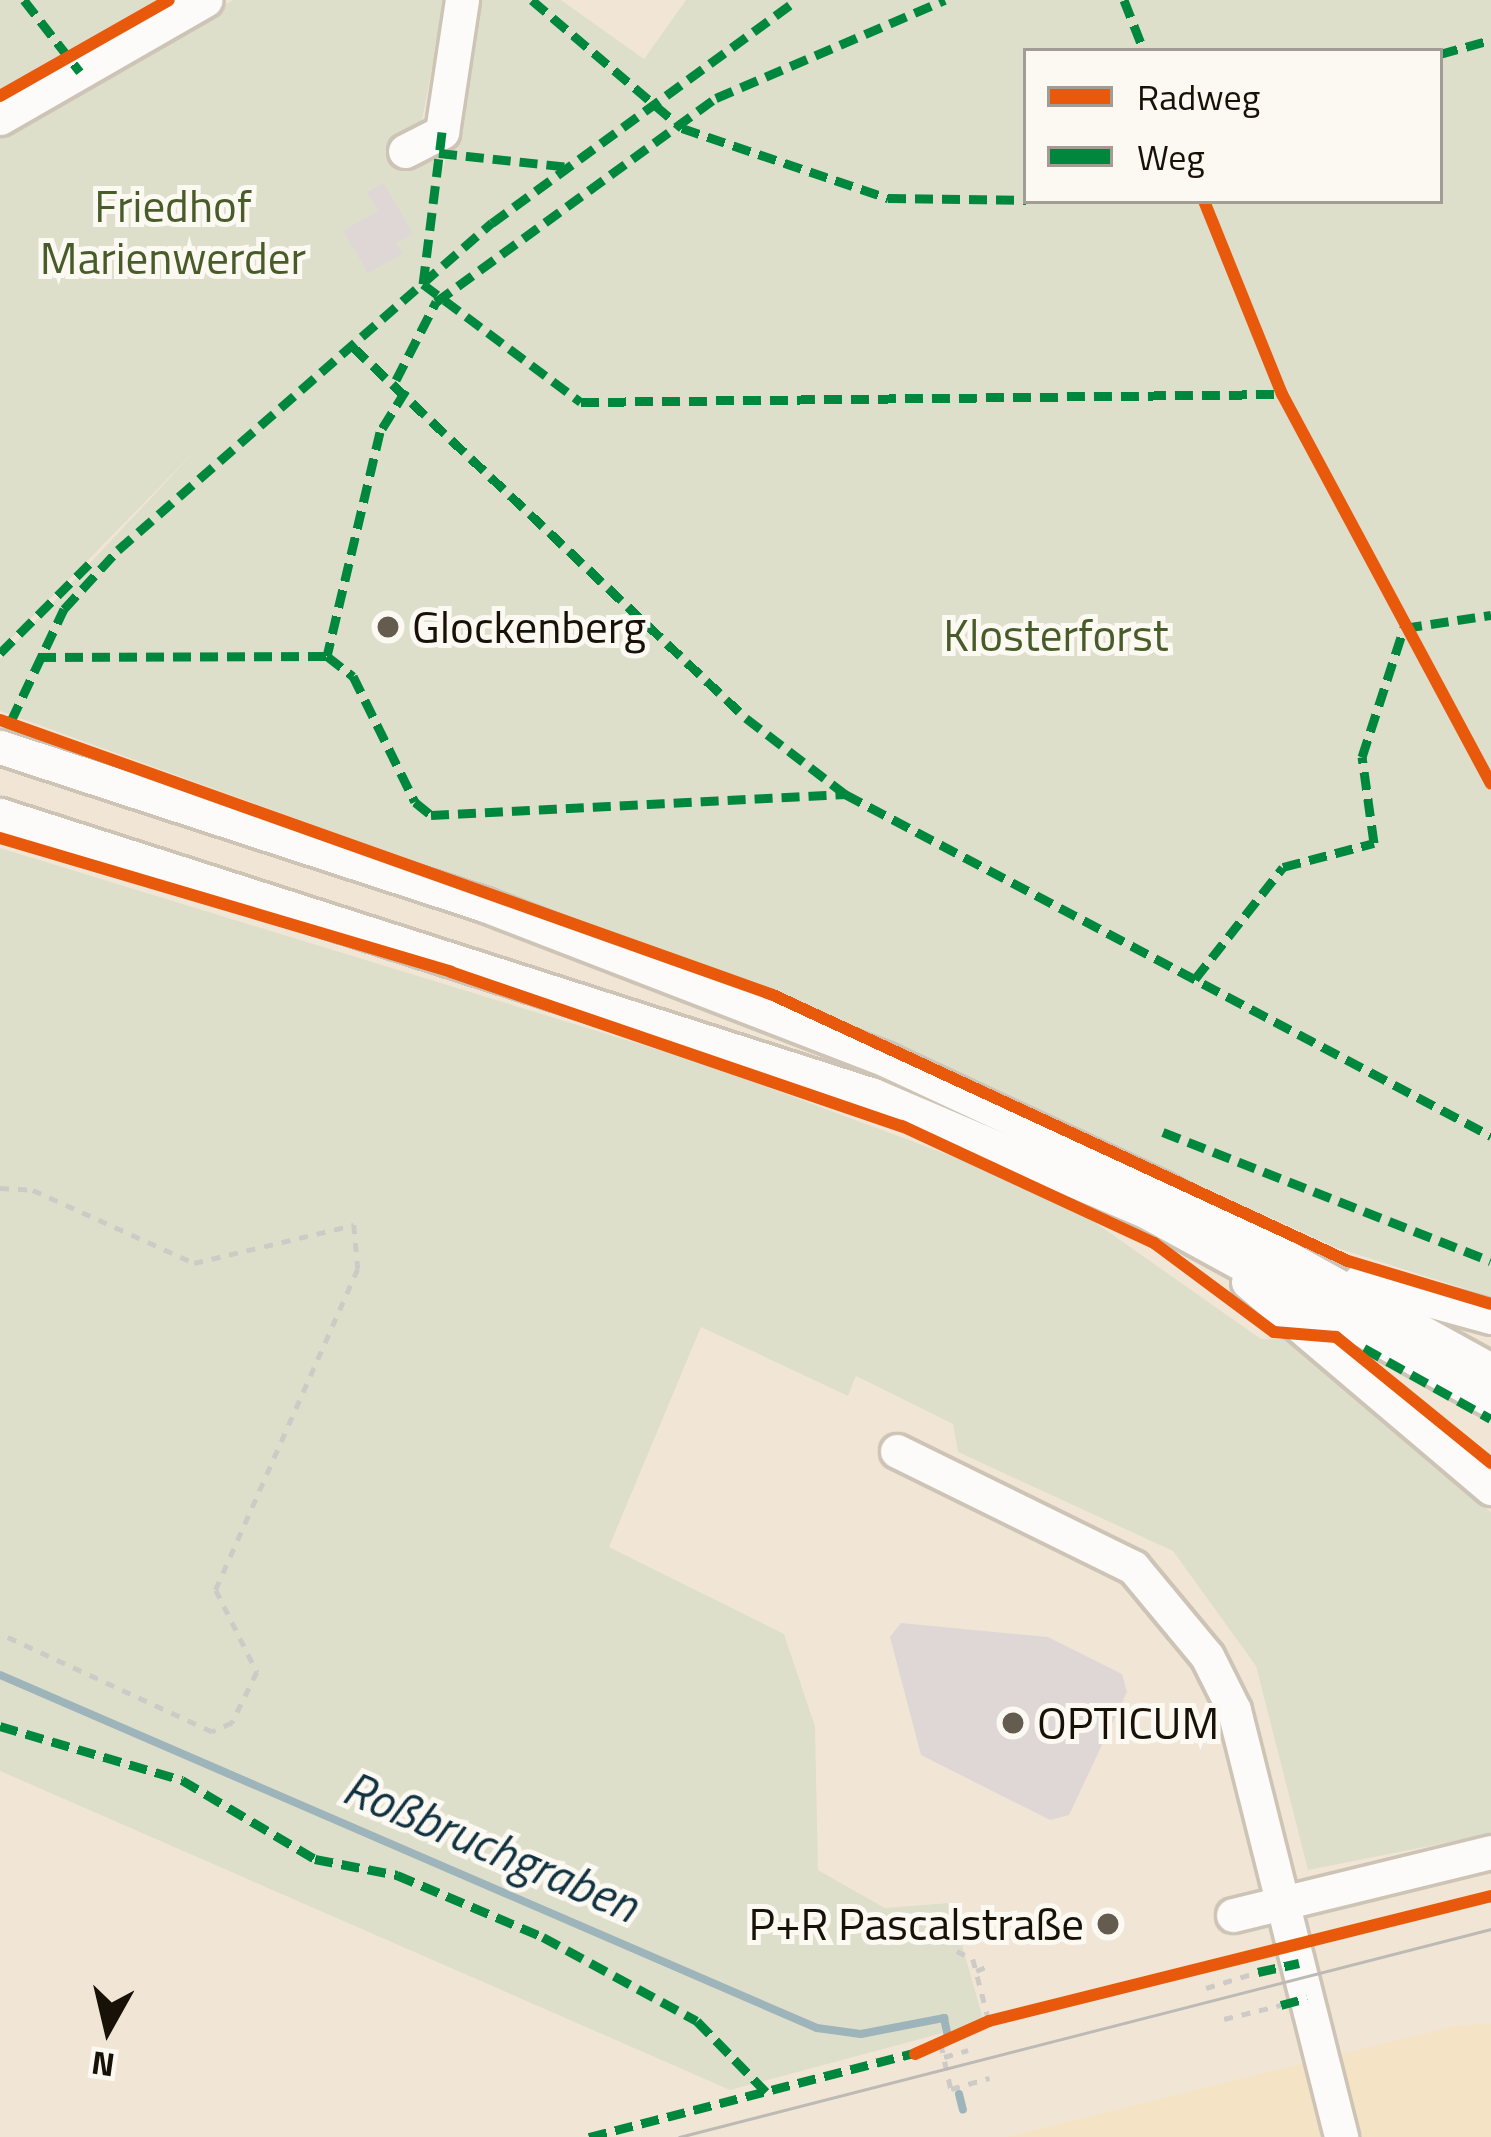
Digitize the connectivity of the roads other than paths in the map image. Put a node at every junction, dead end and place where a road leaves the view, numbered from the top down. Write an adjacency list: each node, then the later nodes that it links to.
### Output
1 (205, 0): 3 (street)
2 (462, 0): 4 (street)
3 (0, 118)
4 (405, 152)
5 (0, 747): 8 (street)
6 (0, 814): 7 (street)
7 (1148, 1212): 11 (street); 13 (street)
8 (1312, 1268): 9 (street); 10 (street)
9 (1491, 1317)
10 (1491, 1370)
11 (1491, 1400)
12 (897, 1451): 15 (street)
13 (1491, 1488)
14 (1491, 1852): 15 (street)
15 (1284, 1902): 16 (street); 17 (street)
16 (1233, 1915)
17 (1341, 2137)

